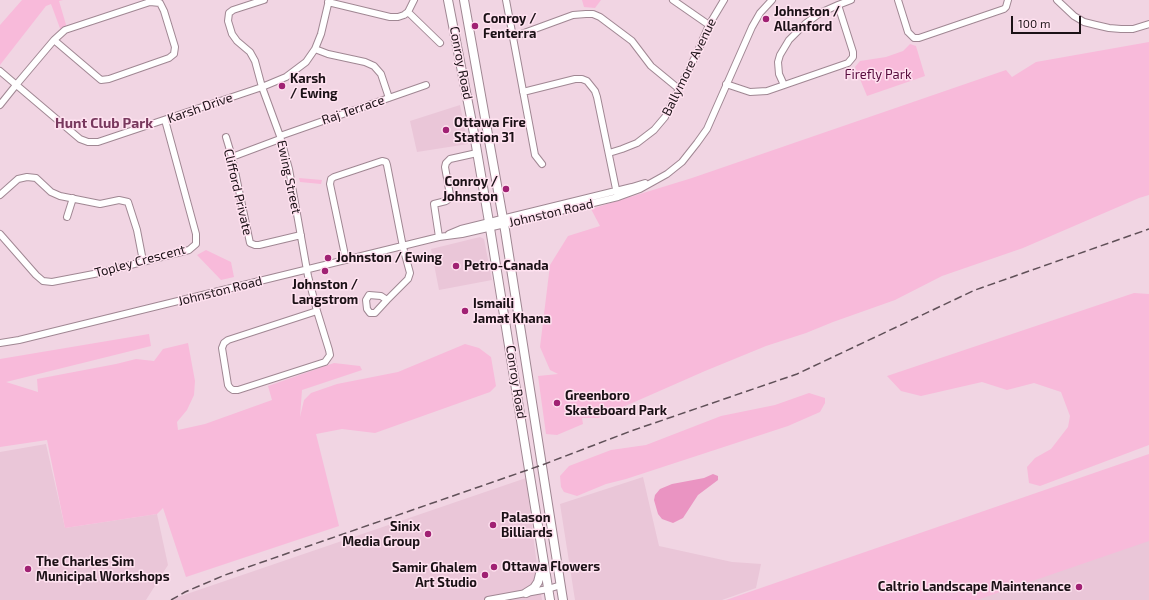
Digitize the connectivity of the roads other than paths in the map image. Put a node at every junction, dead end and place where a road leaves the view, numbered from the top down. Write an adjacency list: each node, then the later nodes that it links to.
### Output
1 (264, 0): 27 (street, Ewing Street)
2 (414, 0): 15 (street)
3 (448, 0): 34 (main road, Conroy Road)
4 (464, 0): 33 (main road, Conroy Road)
5 (506, 0): 18 (street)
6 (673, 0): 17 (street)
7 (724, 0): 17 (street, Ballymore Avenue)
8 (770, 0): 23 (street, Johnston Road)
9 (851, 0): 14 (street)
10 (898, 0): 11 (street)
11 (1008, 0)
12 (1058, 0): 16 (street)
13 (329, 1): 15 (street); 21 (street, Karsh Drive)
14 (838, 5): 26 (street); 26 (street)
15 (408, 12): 20 (street)
16 (1149, 24)
17 (709, 25): 28 (street, Ballymore Avenue)
18 (513, 37): 28 (street); 29 (street)
19 (54, 40): 19 (street); 24 (street)
20 (440, 43)
21 (315, 49): 27 (street, Karsh Drive); 30 (street)
22 (0, 71): 24 (street, Karsh Drive)
23 (726, 84): 26 (street); 41 (street, Johnston Road)
24 (16, 85): 31 (street); 32 (street, Karsh Drive)
25 (426, 85): 30 (street, Raj Terrace)
26 (784, 85)
27 (262, 87): 32 (street, Karsh Drive); 36 (street, Ewing Street)
28 (679, 89): 38 (street, Ballymore Avenue)
29 (523, 92): 38 (street); 40 (street)
30 (389, 98): 36 (street, Raj Terrace)
31 (0, 105)
32 (165, 120): 52 (street, Topley Crescent)
33 (487, 126): 34 (main road); 45 (main road, Conroy Road)
34 (473, 128): 37 (main road, Conroy Road)
35 (226, 137): 39 (street, Clifford Private)
36 (280, 138): 39 (street, Raj Terrace); 48 (street, Ewing Street)
37 (477, 153): 46 (main road, Conroy Road); 49 (street)
38 (608, 153): 41 (street)
39 (232, 157): 48 (street, Clifford Private)
40 (542, 164)
41 (617, 194): 45 (street, Johnston Road)
42 (0, 195): 43 (street)
43 (73, 198): 44 (street); 52 (street)
44 (67, 217)
45 (504, 221): 46 (street, Johnston Road); 58 (main road, Conroy Road)
46 (490, 224): 49 (street, Johnston Road); 57 (main road, Conroy Road)
47 (0, 234): 52 (street, Topley Crescent)
48 (301, 235): 53 (street, Ewing Street)
49 (439, 237): 50 (street, Johnston Road)
50 (403, 246): 51 (street, Johnston Road); 51 (street); 54 (street)
51 (346, 260): 53 (street, Johnston Road)
52 (143, 261)
53 (307, 269): 55 (street, Ewing Street); 56 (street, Johnston Road)
54 (387, 300)
55 (317, 311): 55 (street, Ewing Street)
56 (0, 343)
57 (543, 557): 59 (main road, Conroy Road); 60 (main road)
58 (561, 585): 59 (street); 63 (main road, Conroy Road)
59 (548, 589): 60 (street); 62 (main road, Conroy Road)
60 (526, 593): 61 (street)
61 (488, 600)
62 (550, 600)
63 (563, 600)

